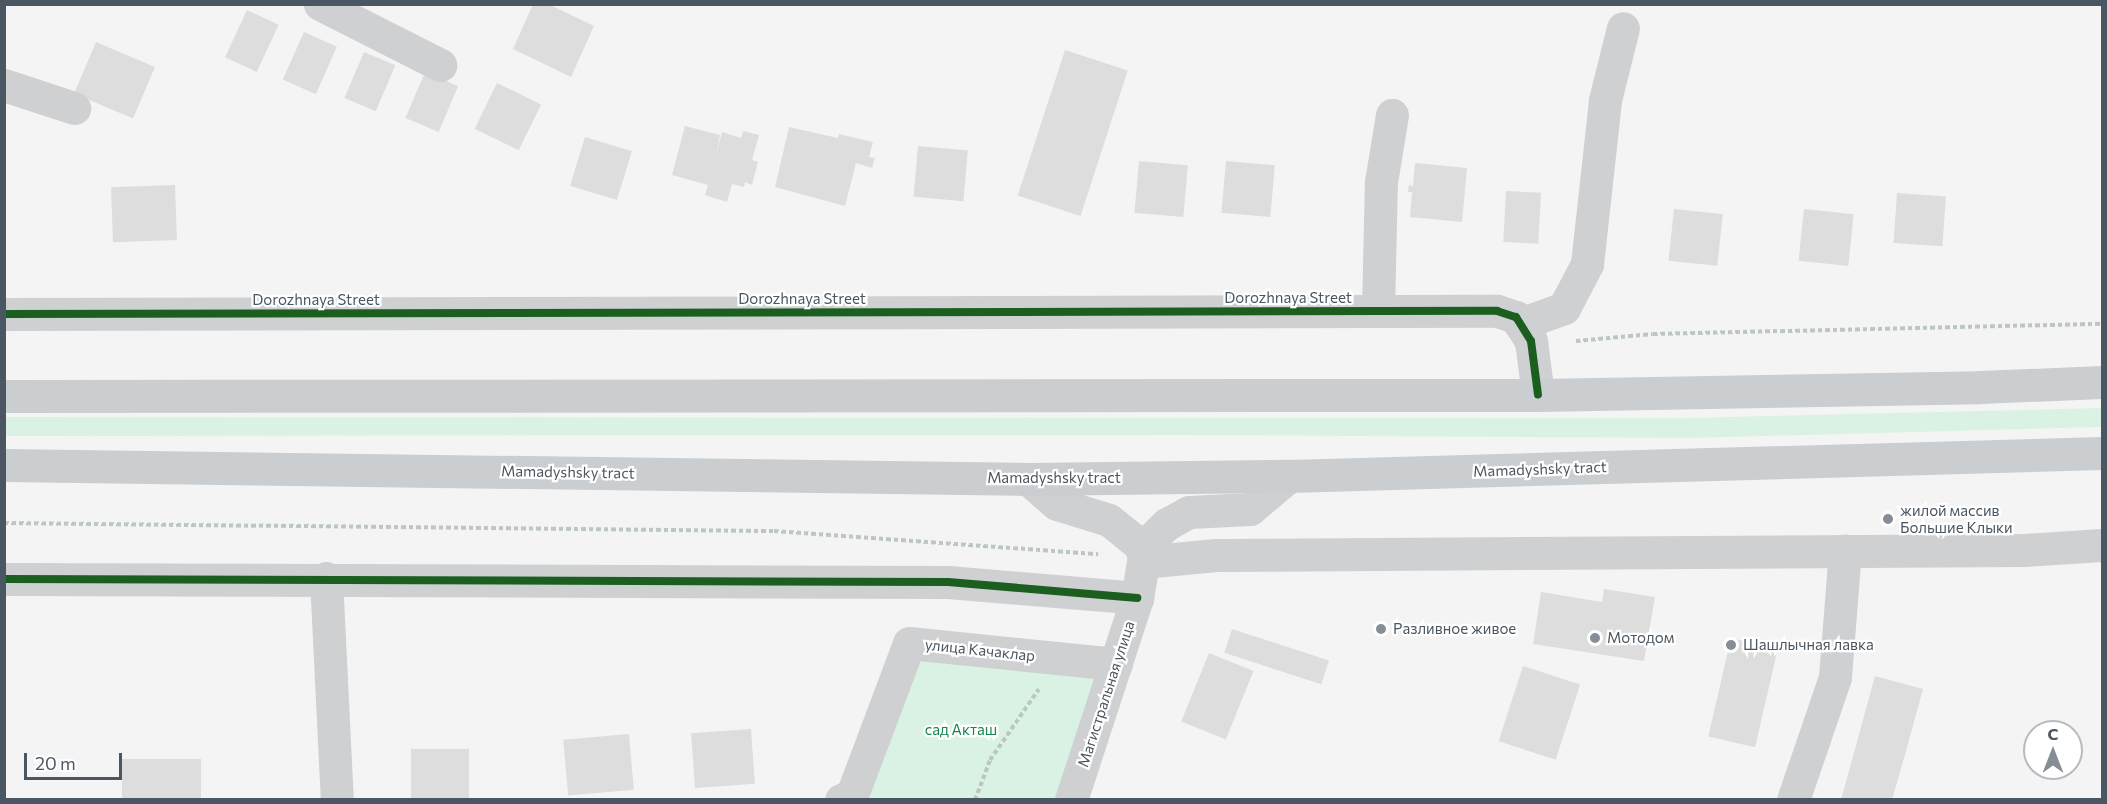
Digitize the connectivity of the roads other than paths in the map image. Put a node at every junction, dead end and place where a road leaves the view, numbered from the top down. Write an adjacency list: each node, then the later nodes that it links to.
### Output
1 (320, 4): 3 (street)
2 (1623, 28): 9 (street)
3 (440, 65)
4 (4, 85): 5 (street)
5 (74, 108)
6 (1392, 115): 7 (street)
7 (1378, 311): 8 (street, Dorozhnaya Street); 9 (street, Dorozhnaya Street)
8 (4, 314)
9 (1520, 324): 11 (street)
10 (2103, 381): 11 (main road)
11 (1538, 395): 12 (main road)
12 (4, 396)
13 (2103, 453): 15 (main road, Mamadyshsky tract)
14 (4, 465): 16 (main road, Mamadyshsky tract)
15 (1289, 476): 16 (main road, Mamadyshsky tract); 19 (street, Магистральная улица)
16 (1028, 478): 19 (street)
17 (2103, 544): 18 (street)
18 (1845, 550): 19 (street); 27 (street)
19 (1143, 558): 22 (street, Магистральная улица)
20 (326, 578): 21 (street); 22 (street); 24 (street)
21 (4, 579)
22 (1137, 598): 23 (street, Магистральная улица)
23 (1116, 664): 25 (street, улица Качаклар); 26 (street, Магистральная улица)
24 (337, 800)
25 (841, 800)
26 (1071, 800)
27 (1793, 800)

